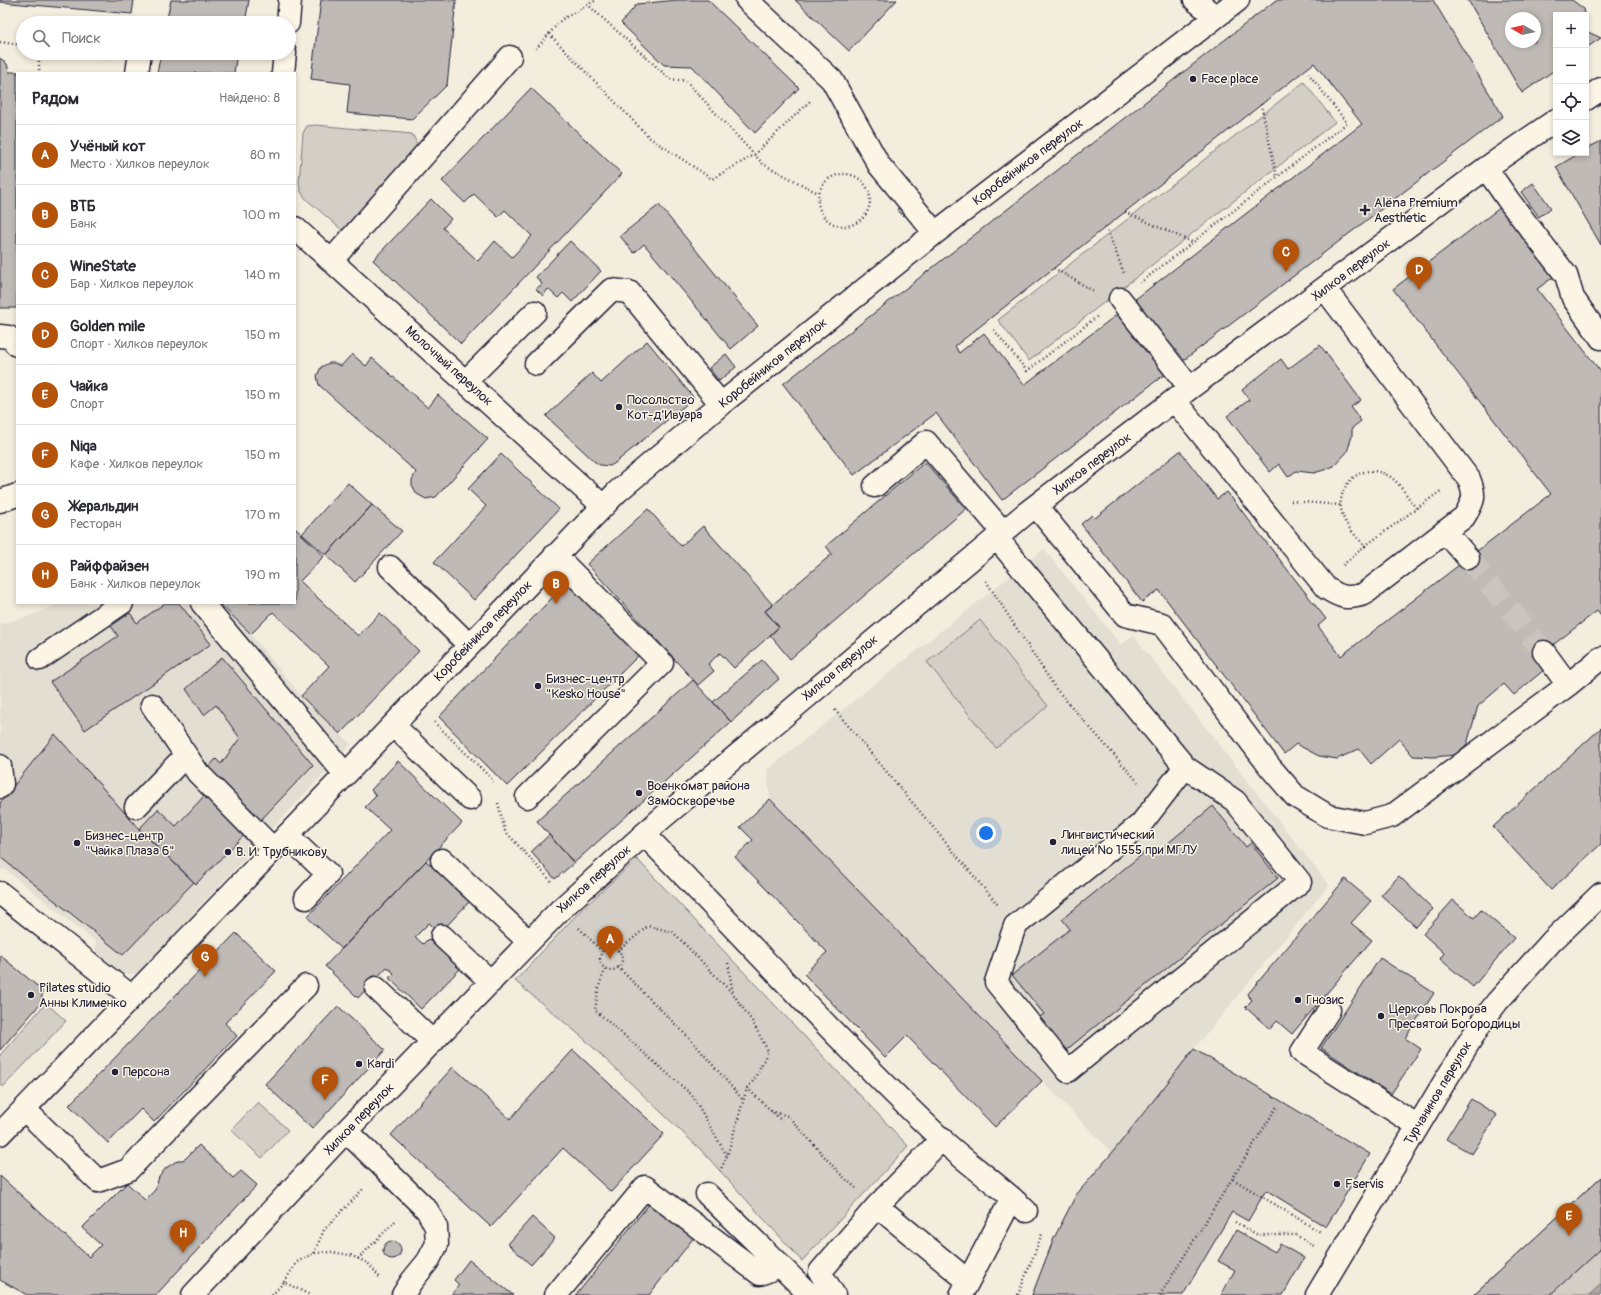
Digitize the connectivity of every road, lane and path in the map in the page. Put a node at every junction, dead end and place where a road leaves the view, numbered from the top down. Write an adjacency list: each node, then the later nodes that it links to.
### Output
1 (290, 0): 6 (street)
2 (747, 0): 19 (street)
3 (1196, 0): 7 (street)
4 (1238, 0): 7 (street, Коробейников переулок)
5 (587, 4): 24 (path)
6 (289, 16)
7 (1216, 17): 31 (street, Коробейников переулок)
8 (549, 34): 24 (path)
9 (0, 42): 10 (path)
10 (16, 44)
11 (510, 57): 33 (street)
12 (39, 60): 16 (path)
13 (118, 60): 15 (path)
14 (284, 60): 17 (street)
15 (138, 63)
16 (39, 72)
17 (283, 72)
18 (1308, 74): 26 (path)
19 (832, 80): 24 (path); 31 (street)
20 (1601, 89): 21 (street)
21 (1589, 97)
22 (1261, 104): 26 (path)
23 (1553, 122): 25 (street, Хилков переулок)
24 (754, 155): 27 (path)
25 (1486, 168): 35 (street, Хилков переулок); 40 (street)
26 (1277, 177): 32 (path)
27 (818, 193): 27 (path)
28 (1125, 212): 32 (path)
29 (1106, 227): 36 (path)
30 (296, 229): 33 (street, Молочный переулок)
31 (935, 233): 45 (street, Коробейников переулок)
32 (1193, 243): 36 (path)
33 (332, 260): 43 (street, Молочный переулок)
34 (1054, 268): 36 (path)
35 (1325, 289): 44 (street, Хилков переулок); 46 (street)
36 (1122, 297): 38 (path); 44 (street)
37 (535, 312): 43 (street)
38 (994, 330)
39 (0, 336): 41 (street)
40 (1601, 338)
41 (16, 344)
42 (536, 364): 45 (street)
43 (466, 381): 52 (street, Молочный переулок)
44 (1182, 395): 49 (street); 53 (street, Хилков переулок)
45 (721, 404): 52 (street, Коробейников переулок)
46 (1464, 473): 54 (path); 55 (street)
47 (875, 486): 56 (street)
48 (16, 496): 50 (street)
49 (1252, 498): 51 (path); 62 (street)
50 (0, 501)
51 (1340, 505): 54 (path); 57 (path)
52 (602, 506): 58 (street, Коробейников переулок)
53 (1036, 506): 56 (street, Хилков переулок); 69 (street)
54 (1416, 508): 57 (path)
55 (1445, 531): 59 (street); 62 (street)
56 (999, 535): 75 (street); 82 (street, Хилков переулок)
57 (1365, 546): 62 (path)
58 (555, 555): 65 (street, Коробейников переулок); 78 (street)
59 (1468, 558)
60 (390, 567): 65 (street)
61 (984, 580): 80 (path)
62 (1322, 583)
63 (121, 604): 68 (street)
64 (203, 604): 76 (street)
65 (470, 645): 72 (street, Коробейников переулок)
66 (1544, 652): 69 (street)
67 (1601, 658): 69 (street)
68 (40, 660)
69 (1568, 685)
70 (152, 705): 73 (street)
71 (838, 713): 88 (path)
72 (393, 725): 76 (street, Коробейников переулок); 79 (street)
73 (186, 755): 81 (street); 83 (street)
74 (0, 766): 77 (street)
75 (1185, 767): 80 (street); 88 (street)
76 (345, 774): 83 (street, Коробейников переулок)
77 (0, 787)
78 (528, 797)
79 (470, 799)
80 (1157, 804): 88 (street)
81 (136, 807)
82 (644, 834): 90 (street, Хилков переулок); 108 (street)
83 (280, 842): 87 (street); 97 (street, Коробейников переулок)
84 (442, 860): 90 (street)
85 (0, 893): 97 (street)
86 (1601, 894): 106 (street, Турчанинов переулок)
87 (306, 898)
88 (1016, 926)
89 (442, 936): 94 (street)
90 (529, 942): 94 (street, Хилков переулок)
91 (618, 951): 92 (path); 93 (path); 100 (path)
92 (618, 967): 93 (path); 101 (path)
93 (606, 969): 101 (path)
94 (491, 982): 99 (street, Хилков переулок)
95 (306, 986): 104 (street)
96 (376, 988): 99 (street)
97 (132, 997): 104 (street, Коробейников переулок)
98 (1330, 1010): 106 (street)
99 (433, 1042): 107 (street, Хилков переулок)
100 (747, 1088): 101 (path); 103 (path)
101 (743, 1100)
102 (1278, 1105): 110 (path)
103 (771, 1110): 105 (path); 113 (path)
104 (9, 1119)
105 (782, 1121)
106 (1418, 1126): 133 (street, Турчанинов переулок)
107 (346, 1131): 109 (street); 124 (street, Хилков переулок)
108 (942, 1139): 113 (street); 123 (street)
109 (384, 1168): 112 (street); 118 (path)
110 (1233, 1179): 116 (path); 132 (path)
111 (707, 1194): 120 (street)
112 (416, 1200): 119 (path); 127 (street)
113 (877, 1206): 123 (street); 130 (street)
114 (1235, 1222): 117 (path)
115 (1044, 1229): 131 (path)
116 (1318, 1231)
117 (1320, 1249)
118 (314, 1253): 119 (path); 122 (path)
119 (358, 1259): 121 (path)
120 (780, 1266): 128 (street); 129 (street)
121 (383, 1281)
122 (284, 1282): 125 (path); 126 (path)
123 (964, 1288)
124 (193, 1295)
125 (272, 1295)
126 (310, 1295)
127 (403, 1295)
128 (556, 1295)
129 (810, 1295)
130 (834, 1295)
131 (1018, 1295)
132 (1160, 1295)
133 (1317, 1295)

